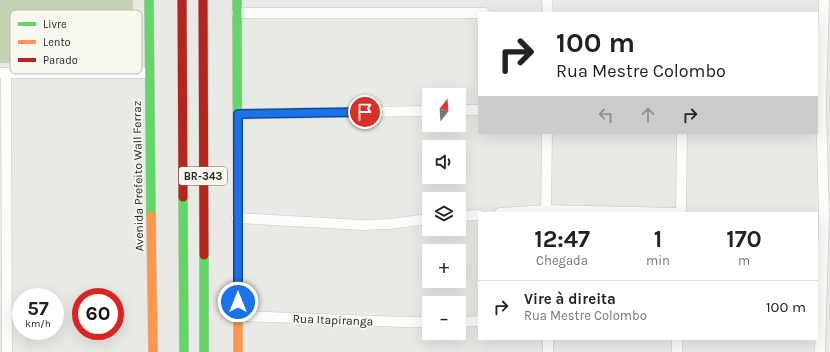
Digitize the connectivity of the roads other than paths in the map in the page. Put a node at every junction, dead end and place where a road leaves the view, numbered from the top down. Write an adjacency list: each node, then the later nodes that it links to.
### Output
1 (149, 0): 12 (main road, Avenida Prefeito Wall Ferraz)
2 (182, 0): 37 (main road, BR-343)
3 (203, 0): 38 (main road, BR-343)
4 (237, 0): 8 (main road)
5 (548, 0): 7 (street)
6 (824, 0): 13 (street)
7 (548, 12)
8 (236, 13): 9 (street); 17 (main road)
9 (478, 13)
10 (3, 73): 35 (street)
11 (142, 73): 12 (street)
12 (149, 73): 36 (main road, Avenida Prefeito Wall Ferraz)
13 (823, 104): 26 (street)
14 (466, 110): 15 (street)
15 (478, 110)
16 (422, 111): 17 (street)
17 (238, 114): 27 (main road)
18 (548, 134): 20 (street)
19 (682, 134): 23 (street)
20 (546, 211): 21 (street); 22 (street)
21 (523, 212)
22 (612, 212)
23 (681, 212)
24 (478, 215): 25 (street)
25 (466, 216)
26 (827, 216): 42 (street)
27 (237, 218): 28 (street); 29 (main road)
28 (422, 220)
29 (238, 316): 31 (street, Rua Itapiranga); 39 (main road)
30 (478, 321): 32 (street)
31 (422, 322)
32 (466, 322)
33 (548, 340): 40 (street)
34 (676, 340): 41 (street)
35 (7, 352)
36 (153, 352)
37 (184, 352)
38 (204, 352)
39 (238, 352)
40 (548, 352)
41 (677, 352)
42 (820, 352)

